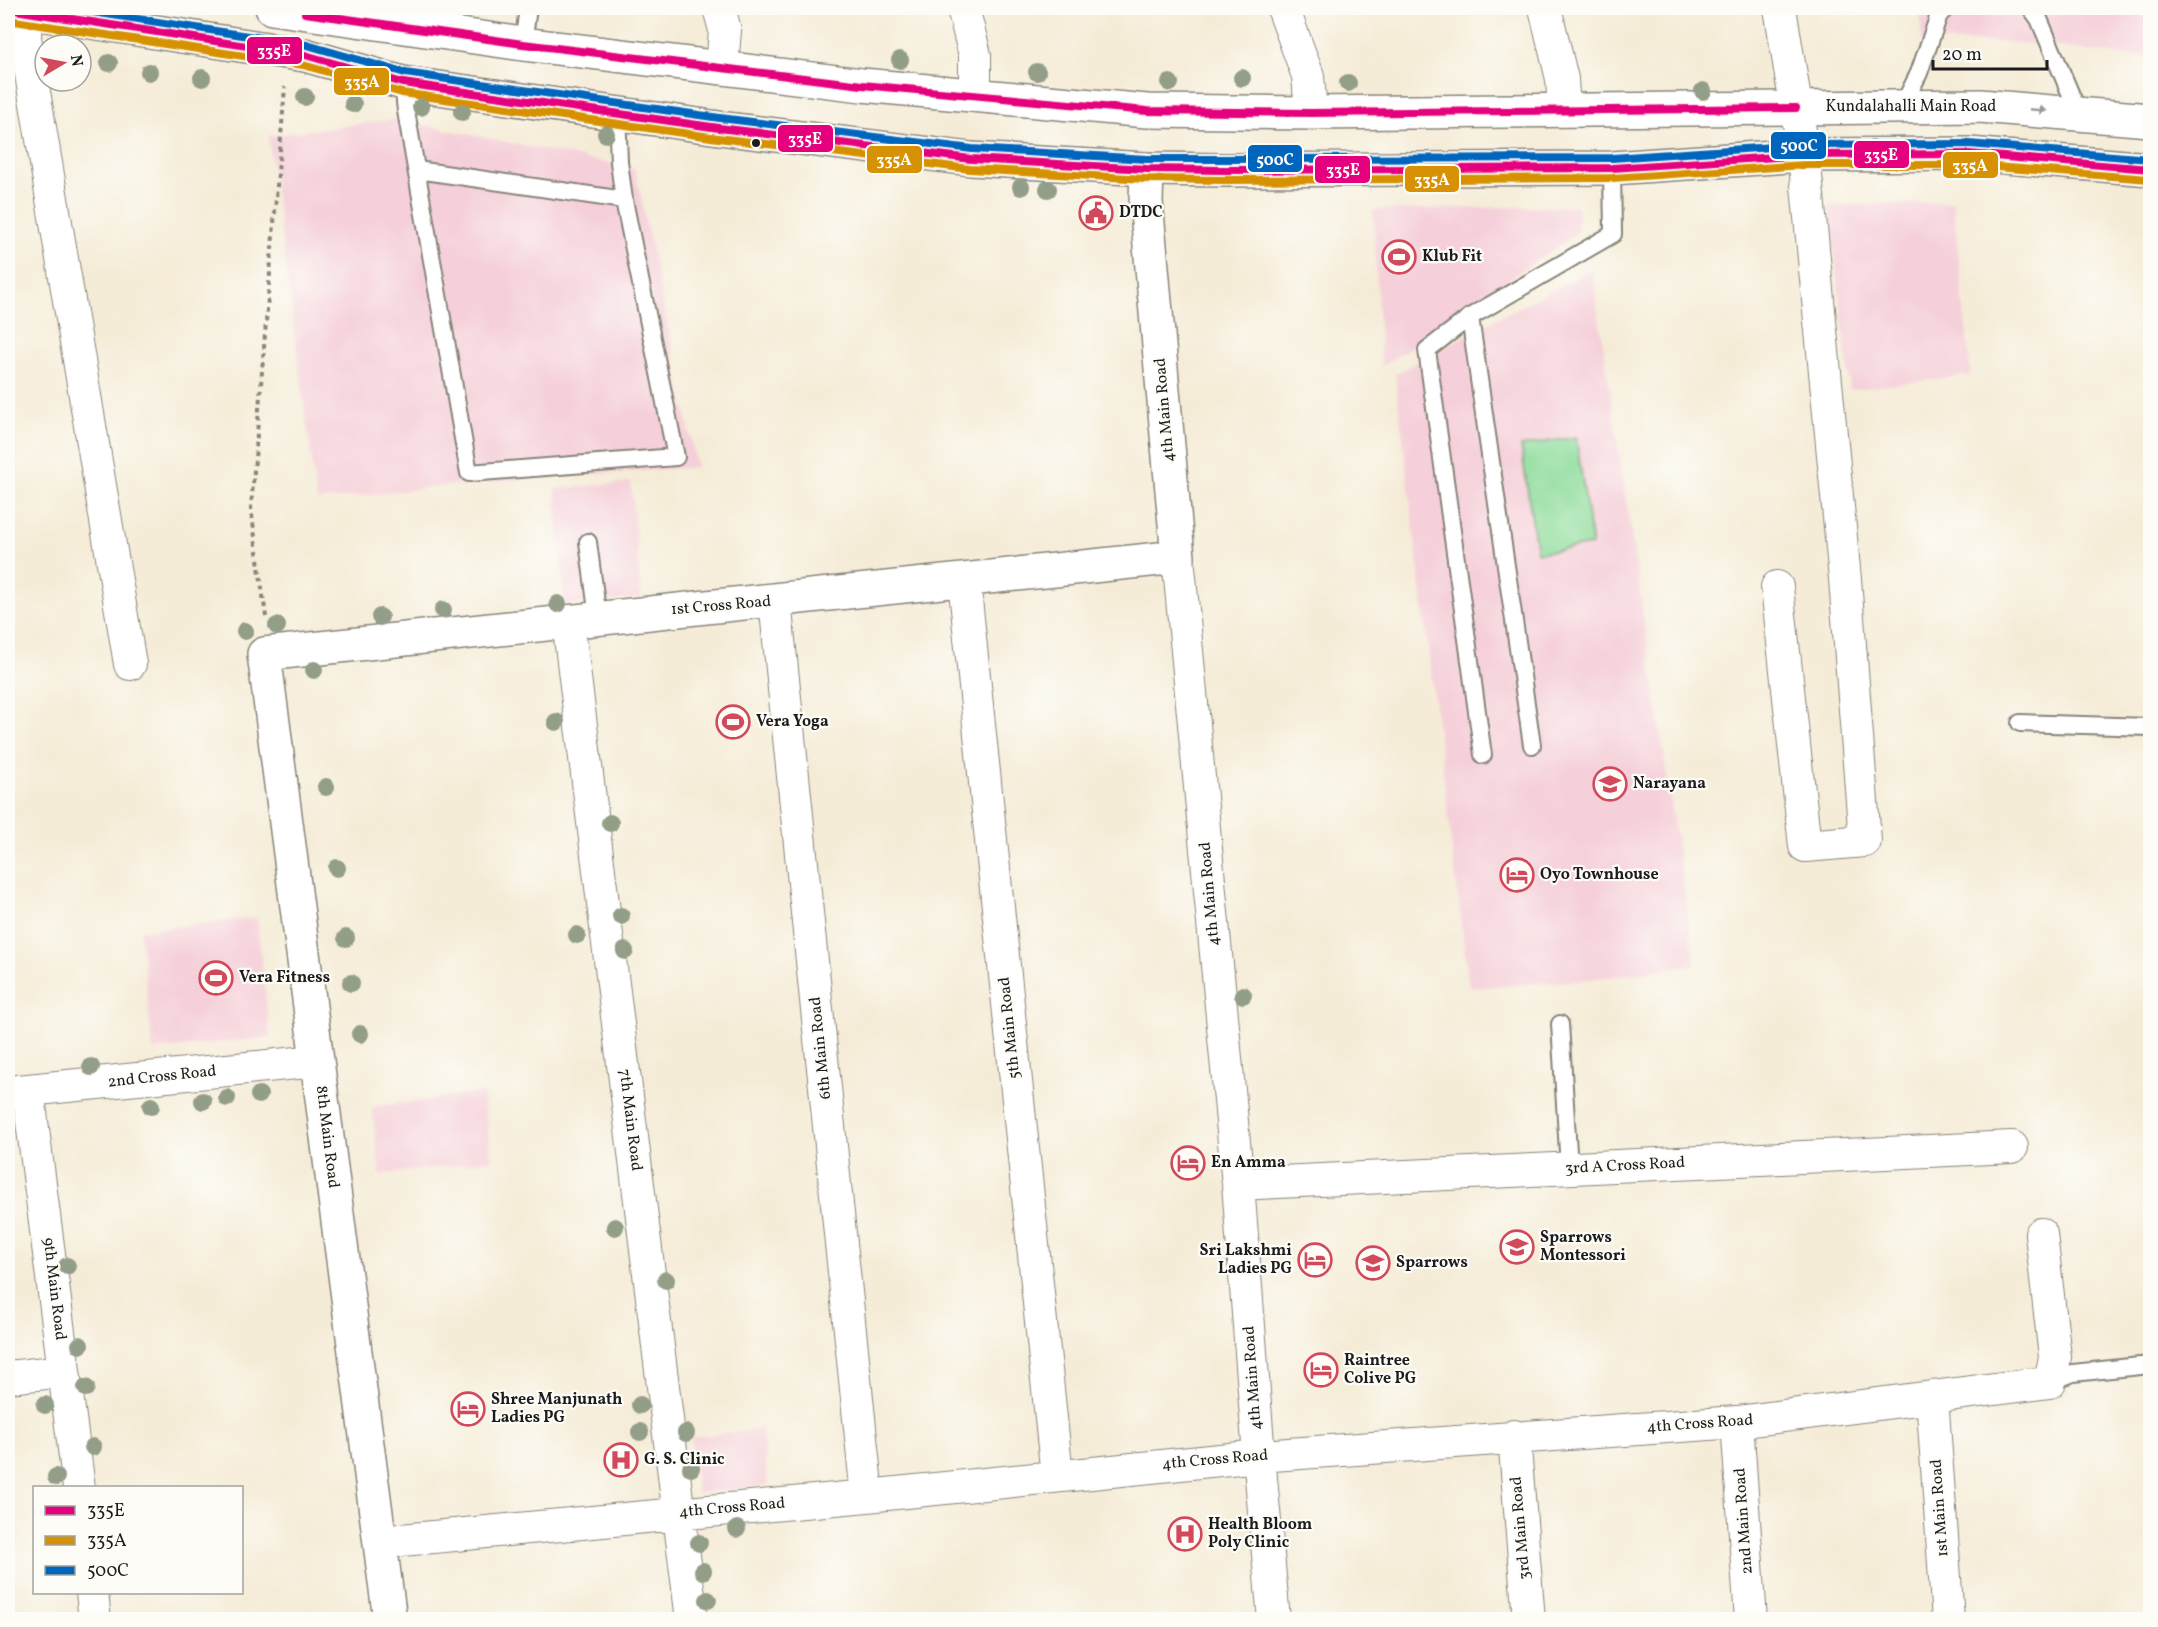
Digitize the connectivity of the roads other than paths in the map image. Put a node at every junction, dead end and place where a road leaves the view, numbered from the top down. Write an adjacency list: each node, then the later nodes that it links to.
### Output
1 (272, 8): 11 (main road, Kundalahalli Main Road)
2 (528, 8): 12 (lane)
3 (719, 8): 13 (street)
4 (963, 8): 15 (street)
5 (1283, 8): 20 (street)
6 (1545, 8): 18 (street)
7 (1780, 8): 17 (street)
8 (1946, 8): 16 (lane)
9 (2031, 8): 21 (lane)
10 (17, 11): 14 (main road); 37 (street)
11 (399, 17): 12 (main road, Kundalahalli Main Road)
12 (523, 44): 13 (main road, Kundalahalli Main Road)
13 (722, 67): 15 (main road, Kundalahalli Main Road)
14 (403, 83): 19 (main road); 27 (lane)
15 (975, 96): 20 (main road, Kundalahalli Main Road)
16 (1902, 107): 17 (main road, Kundalahalli Main Road); 21 (main road, Kundalahalli Main Road, one-way to 21)
17 (1798, 108): 18 (main road, Kundalahalli Main Road); 23 (street)
18 (1564, 110): 20 (main road, Kundalahalli Main Road)
19 (617, 113): 25 (main road); 28 (lane)
20 (1311, 113)
21 (2079, 114): 22 (main road, Kundalahalli Main Road)
22 (2151, 120)
23 (1804, 155): 24 (main road); 26 (main road); 33 (street)
24 (1612, 168): 25 (main road); 29 (lane)
25 (1147, 169): 31 (main road, 4th Main Road)
26 (2151, 169)
27 (417, 170): 28 (lane); 28 (lane)
28 (624, 200)
29 (1470, 317): 40 (lane); 41 (lane)
30 (588, 542): 35 (lane)
31 (1178, 557): 32 (main road, 1st Cross Road); 47 (street, 4th Main Road)
32 (964, 580): 34 (main road, 1st Cross Road); 57 (street, 5th Main Road)
33 (1777, 587)
34 (775, 601): 35 (main road, 1st Cross Road); 59 (street, 6th Main Road)
35 (583, 620): 36 (main road, 1st Cross Road); 60 (street, 7th Main Road)
36 (264, 654): 43 (main road, 8th Main Road)
37 (130, 664)
38 (2020, 723): 39 (lane)
39 (2151, 727)
40 (1532, 745)
41 (1483, 755)
42 (1560, 1024): 46 (lane)
43 (317, 1061): 44 (street, 2nd Cross Road); 61 (main road, 8th Main Road)
44 (18, 1091): 50 (street, 9th Main Road)
45 (2012, 1147): 46 (street, 3rd A Cross Road)
46 (1569, 1168): 47 (street, 3rd A Cross Road)
47 (1238, 1184): 56 (street, 4th Main Road)
48 (2041, 1234): 52 (street)
49 (2151, 1365): 52 (lane)
50 (64, 1371): 51 (street); 58 (street, 9th Main Road)
51 (8, 1377)
52 (2050, 1382): 53 (street, 4th Cross Road)
53 (1932, 1397): 54 (street, 4th Cross Road); 69 (street, 1st Main Road)
54 (1737, 1422): 55 (street, 4th Cross Road); 68 (street, 2nd Main Road)
55 (1514, 1436): 56 (street, 4th Cross Road); 67 (street, 3rd Main Road)
56 (1259, 1456): 57 (street, 4th Cross Road); 66 (street, 4th Main Road)
57 (1057, 1476): 59 (street, 4th Cross Road)
58 (79, 1486)
59 (867, 1496): 60 (street, 4th Cross Road)
60 (679, 1513): 61 (street, 4th Cross Road); 65 (street, 7th Main Road)
61 (380, 1542): 64 (main road, 8th Main Road)
62 (92, 1594): 63 (street)
63 (95, 1620)
64 (390, 1620)
65 (692, 1620)
66 (1274, 1620)
67 (1528, 1620)
68 (1751, 1620)
69 (1948, 1620)

